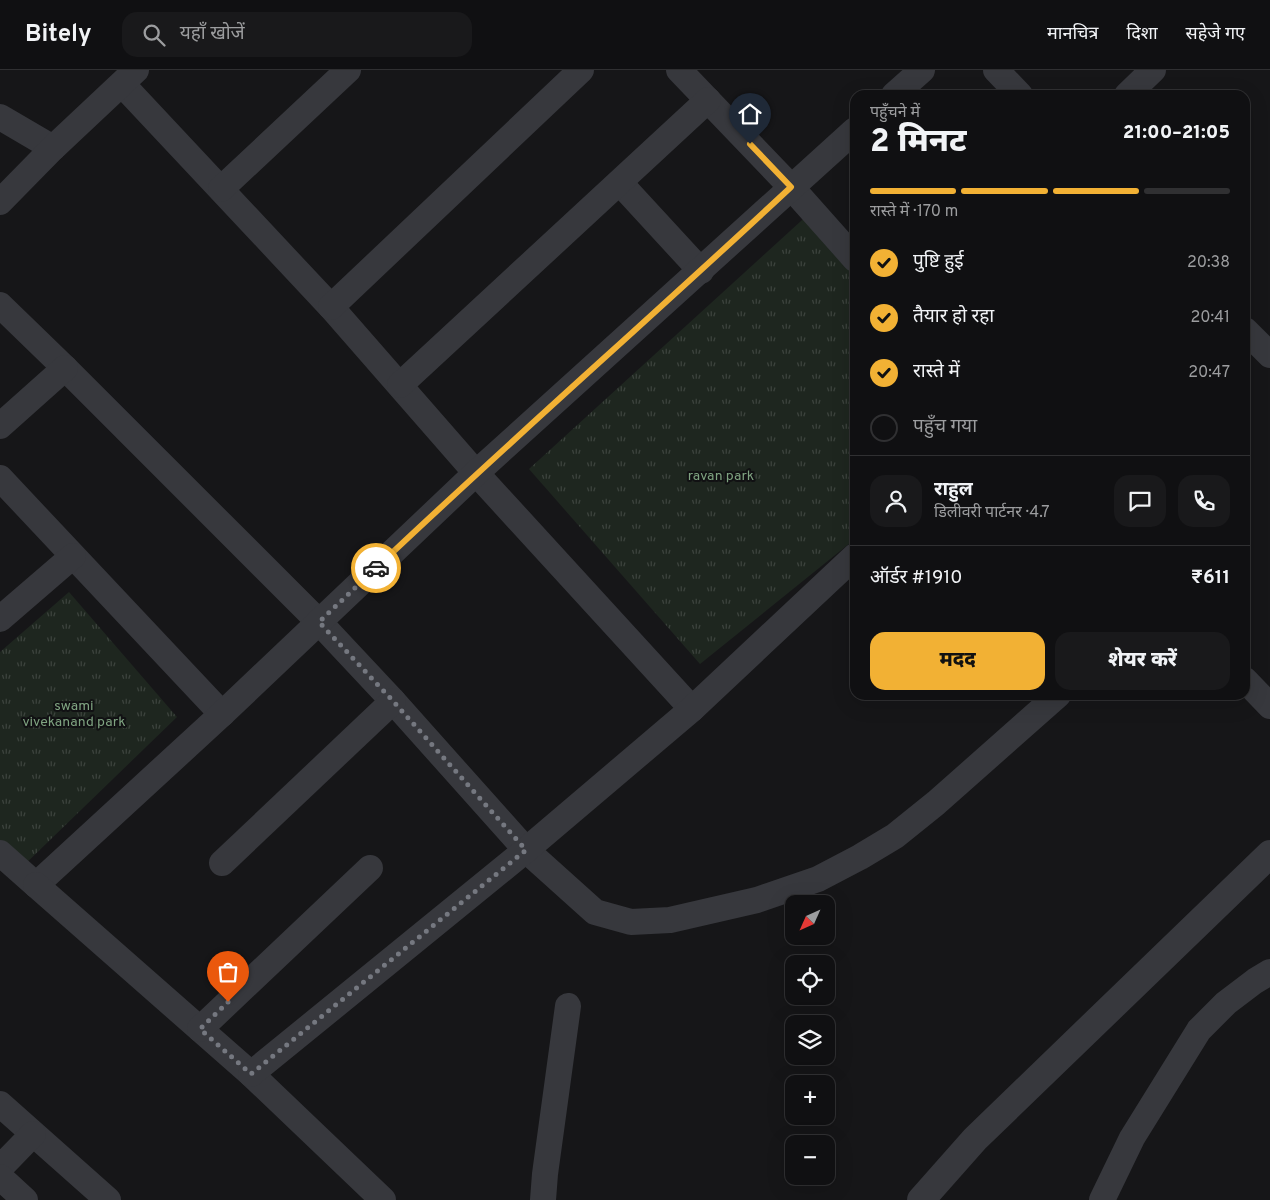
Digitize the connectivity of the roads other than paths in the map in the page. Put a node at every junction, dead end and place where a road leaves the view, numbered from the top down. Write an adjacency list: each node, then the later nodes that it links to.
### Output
1 (348, 70): 17 (street)
2 (581, 70): 22 (street)
3 (679, 70): 11 (street)
4 (922, 70): 8 (street)
5 (996, 70): 9 (street)
6 (1153, 70): 10 (street)
7 (129, 77): 14 (street); 17 (street)
8 (900, 90)
9 (1015, 90)
10 (1131, 90)
11 (708, 100): 15 (street); 16 (street)
12 (0, 118): 14 (street)
13 (850, 134): 16 (street)
14 (53, 148): 18 (street)
15 (620, 183): 20 (street); 26 (street)
16 (791, 187): 19 (street); 20 (street)
17 (221, 189): 22 (street)
18 (0, 202)
19 (850, 253)
20 (701, 271): 28 (street)
21 (0, 305): 25 (street)
22 (331, 307): 26 (street)
23 (1250, 335): 24 (street)
24 (1270, 355)
25 (65, 368): 27 (street); 33 (street)
26 (400, 385): 28 (street)
27 (0, 426)
28 (476, 473): 33 (street); 38 (street)
29 (0, 478): 30 (street)
30 (73, 556): 32 (street); 39 (street)
31 (850, 561): 38 (street)
32 (0, 618)
33 (319, 622): 36 (street); 39 (street)
34 (1250, 685): 37 (street)
35 (1052, 700): 40 (street)
36 (393, 701): 40 (street); 43 (street)
37 (1270, 706)
38 (692, 709): 40 (street)
39 (222, 714): 45 (street)
40 (526, 850): 49 (street)
41 (0, 853): 45 (street)
42 (1270, 854): 58 (street)
43 (222, 863)
44 (370, 868): 48 (street)
45 (36, 885): 48 (street)
46 (1270, 972): 59 (street)
47 (568, 1006): 57 (street)
48 (200, 1029): 49 (street)
49 (251, 1074): 56 (street)
50 (0, 1104): 51 (street)
51 (33, 1134): 52 (street); 55 (street)
52 (0, 1168)
53 (0, 1177): 54 (street)
54 (25, 1200)
55 (108, 1200)
56 (383, 1200)
57 (543, 1200)
58 (920, 1200)
59 (1102, 1200)

